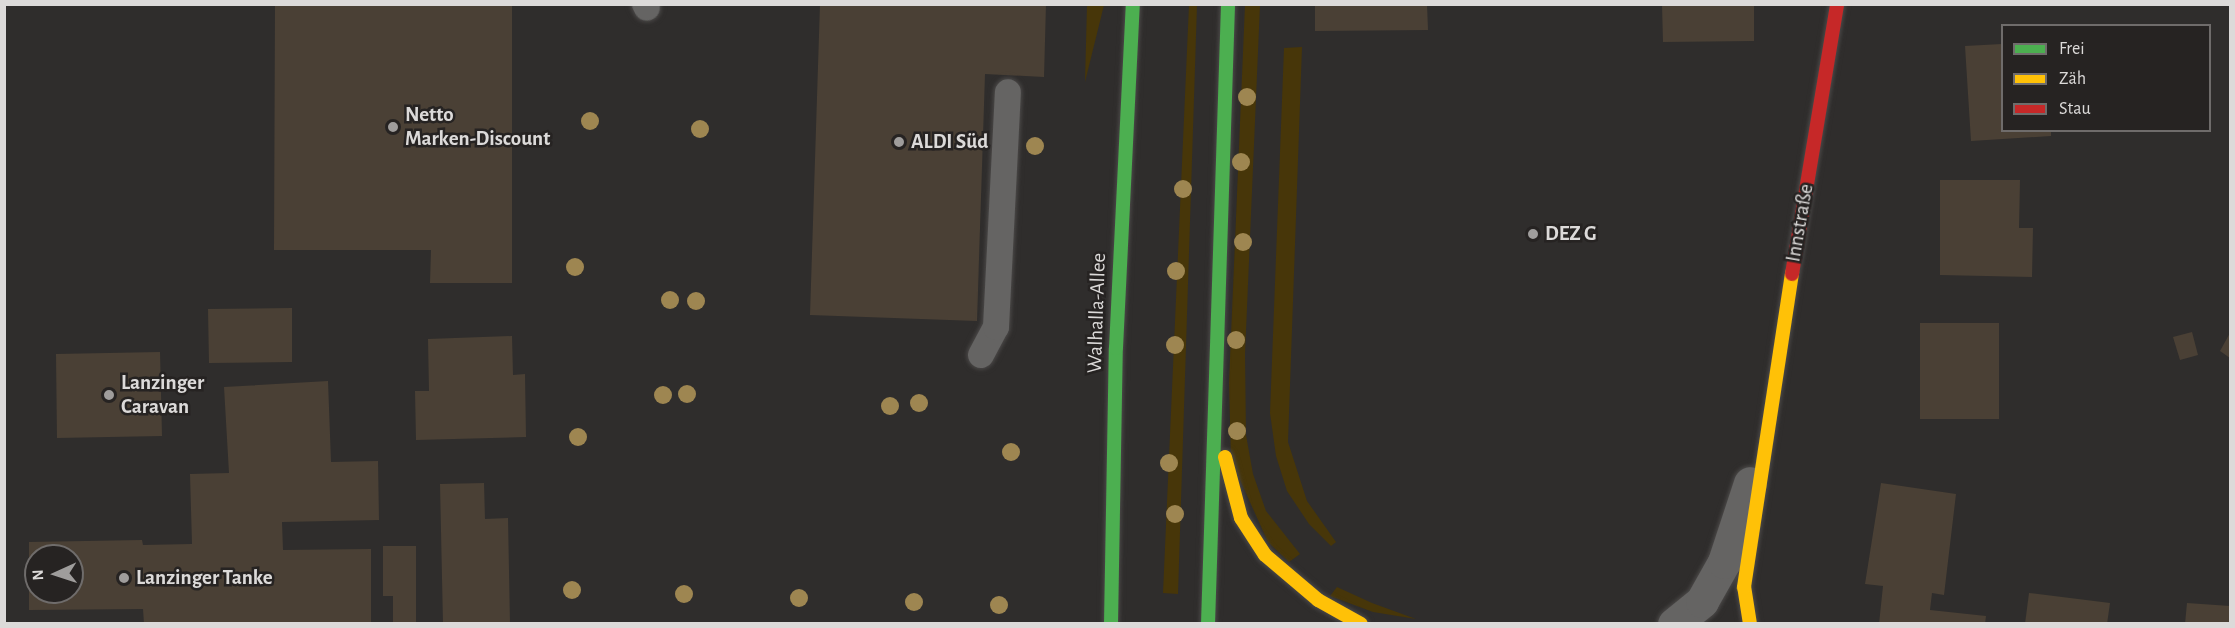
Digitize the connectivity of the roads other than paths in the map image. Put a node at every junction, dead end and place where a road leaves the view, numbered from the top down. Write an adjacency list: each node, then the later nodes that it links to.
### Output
1 (1133, 4): 8 (main road, Walhalla-Allee)
2 (1228, 4): 6 (main road)
3 (1837, 4): 7 (main road, Innstraße)
4 (1008, 92): 5 (lane)
5 (981, 355)
6 (1216, 414): 9 (main road); 10 (main road)
7 (1764, 442): 11 (street, Innstraße); 12 (main road, Innstraße)
8 (1111, 624)
9 (1208, 624)
10 (1361, 624)
11 (1674, 624)
12 (1750, 624)

